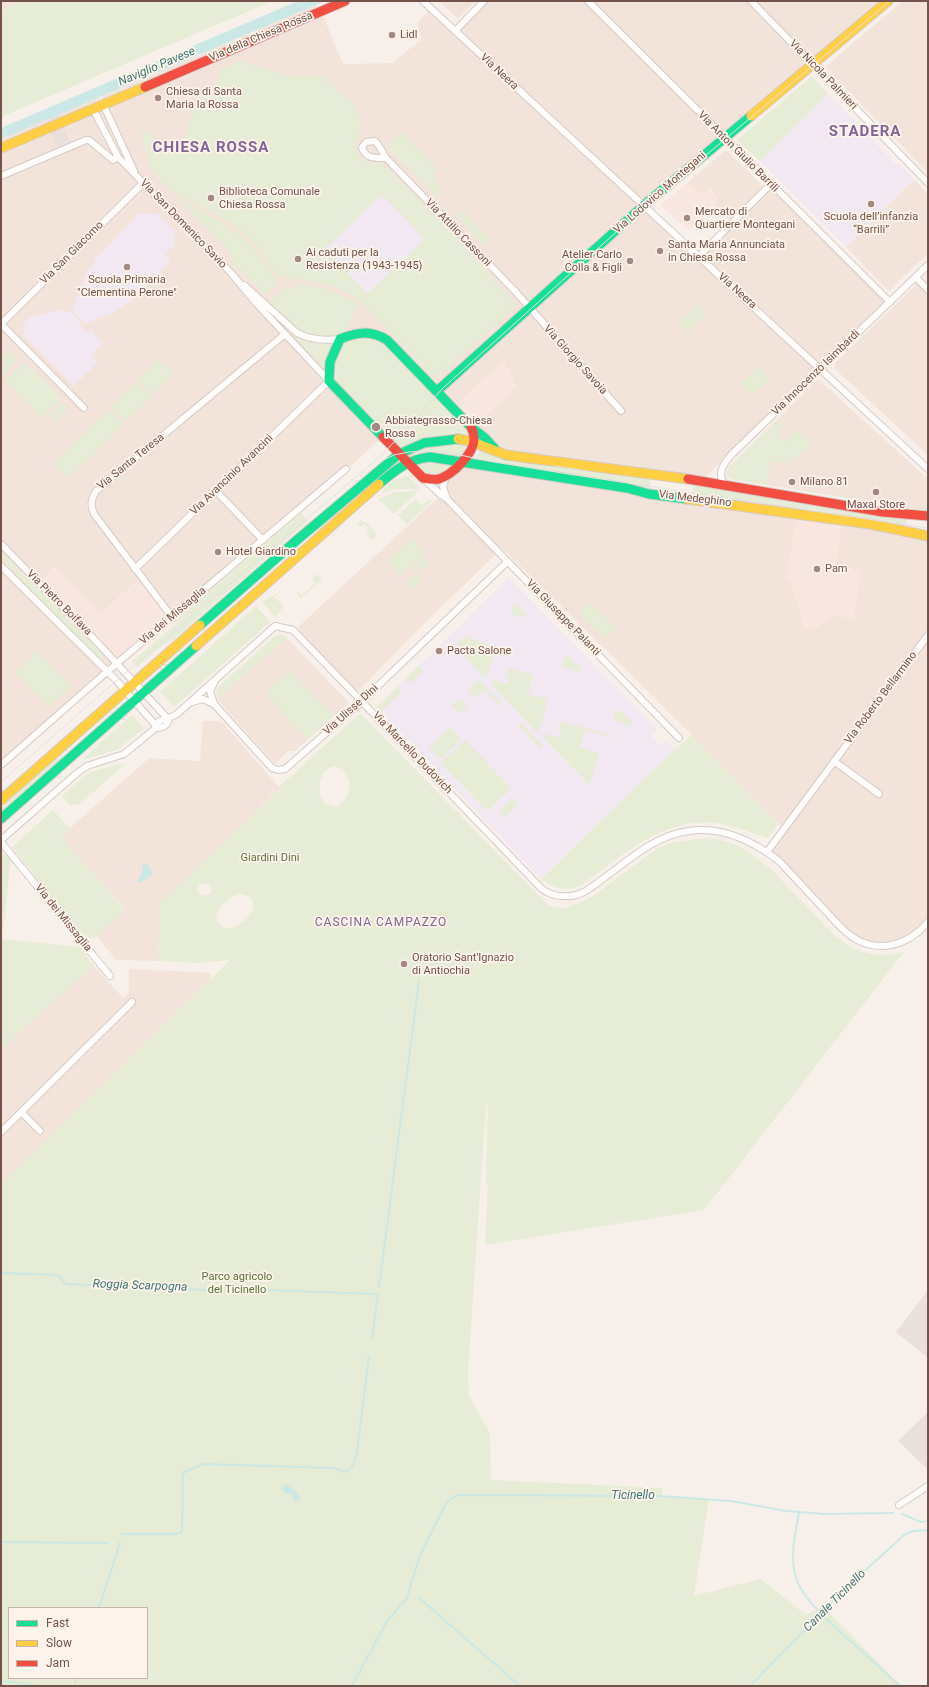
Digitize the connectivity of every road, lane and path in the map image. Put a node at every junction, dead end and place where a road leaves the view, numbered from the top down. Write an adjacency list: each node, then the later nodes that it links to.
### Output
1 (345, 1): 9 (main road, Via della Chiesa Rossa)
2 (423, 1): 7 (street, Via Neera)
3 (484, 1): 7 (street)
4 (588, 1): 11 (street, Via Anton Giulio Barrili)
5 (888, 1): 8 (main road, Via Lodovico Montegani)
6 (754, 2): 8 (street, Via Nicola Palmieri)
7 (455, 31): 21 (street, Via Neera)
8 (813, 64): 11 (main road, Via Lodovico Montegani); 19 (street, Via Nicola Palmieri)
9 (103, 104): 10 (main road, Via della Chiesa Rossa); 13 (street, Via San Domenico Savio)
10 (93, 109): 12 (main road, Via della Chiesa Rossa); 14 (street, Via San Domenico Savio)
11 (724, 138): 20 (street, Via Anton Giulio Barrili); 21 (main road, Via Lodovico Montegani)
12 (1, 148)
13 (123, 149): 14 (street); 17 (street, Via San Domenico Savio)
14 (118, 157): 16 (street, Via San Domenico Savio); 17 (street, Via San Domenico Savio)
15 (386, 158): 28 (street, Via Attilio Cassoni)
16 (1, 176)
17 (136, 176): 18 (street, Via San Domenico Savio)
18 (143, 183): 24 (street, Via San Domenico Savio); 29 (street, Via San Giacomo)
19 (928, 183)
20 (771, 184): 22 (street); 27 (street, Via Anton Giulio Barrili)
21 (643, 206): 22 (street, Via Neera); 28 (main road, Via Lodovico Montegani)
22 (699, 256): 32 (street, Via Neera)
23 (928, 265): 25 (street, Via Innocenzo Isimbardi)
24 (231, 273): 30 (street, Via San Domenico Savio); 31 (street, Via San Domenico Savio)
25 (916, 277): 26 (street); 27 (street, Via Innocenzo Isimbardi)
26 (928, 290)
27 (890, 302): 32 (street, Via Innocenzo Isimbardi)
28 (529, 308): 34 (main road, Via Lodovico Montegani); 36 (street, Via Giorgio Savoia)
29 (1, 324): 35 (street)
30 (285, 334): 33 (street, Via San Domenico Savio); 56 (street, Via Santa Teresa)
31 (340, 340): 33 (main road); 34 (main road)
32 (820, 368): 43 (street, Via Neera); 47 (street, Via Innocenzo Isimbardi)
33 (329, 381): 40 (main road); 48 (street, Via Avancinio Avancini)
34 (437, 391): 37 (main road)
35 (84, 408)
36 (621, 411)
37 (471, 428): 38 (main road); 39 (main road)
38 (474, 443): 39 (main road, Via Medeghino); 40 (main road, Via Medeghino); 42 (main road)
39 (497, 452): 47 (main road, Via Medeghino)
40 (399, 454): 41 (main road); 63 (main road)
41 (407, 462): 42 (main road, Via Medeghino); 46 (main road); 65 (main road)
42 (461, 462): 45 (main road); 51 (main road, Via Medeghino)
43 (928, 468)
44 (346, 469): 52 (street, Via dei Missaglia)
45 (446, 476): 46 (main road); 49 (street)
46 (423, 478): 49 (street, Via Giuseppe Palanti)
47 (728, 487): 50 (main road, Via Medeghino)
48 (216, 491): 52 (street); 56 (street, Via Avancinio Avancini)
49 (447, 499): 54 (street, Via Giuseppe Palanti)
50 (928, 516)
51 (928, 536)
52 (263, 540): 57 (street, Via dei Missaglia)
53 (1, 544): 60 (street, Via Pietro Boifava)
54 (507, 562): 67 (street, Via Ulisse Dini); 72 (street, Via Giuseppe Palanti)
55 (1, 566): 61 (street, Via Pietro Boifava)
56 (135, 569): 57 (street, Via Santa Teresa)
57 (172, 617): 60 (street, Via dei Missaglia)
58 (281, 627): 62 (street, Via dei Missaglia); 67 (street, Via Marcello Dudovich)
59 (928, 635): 73 (street, Via Roberto Bellarmino)
60 (117, 663): 61 (street, Via dei Missaglia); 63 (street, Via Pietro Boifava)
61 (107, 672): 64 (street, Via Pietro Boifava); 74 (street, Via dei Missaglia)
62 (218, 677): 68 (street, Via dei Missaglia); 69 (street, Via dei Missaglia)
63 (136, 682): 64 (main road); 65 (street)
64 (126, 691): 66 (street); 76 (main road)
65 (144, 692): 66 (main road); 70 (street)
66 (134, 700): 71 (street); 77 (main road)
67 (362, 701): 69 (street, Via Ulisse Dini); 79 (street, Via Marcello Dudovich)
68 (189, 703): 69 (street); 70 (street, Via dei Missaglia)
69 (214, 704)
70 (168, 719): 71 (street, Via dei Missaglia)
71 (157, 727): 78 (street, Via dei Missaglia)
72 (679, 738)
73 (834, 760): 75 (street); 79 (street, Via Roberto Bellarmino)
74 (1, 765)
75 (879, 794)
76 (1, 800)
77 (1, 819)
78 (1, 841): 81 (street, Via dei Missaglia)
79 (767, 852): 80 (street, Via Marcello Dudovich)
80 (928, 922)
81 (110, 976)
82 (132, 1002): 83 (street)
83 (21, 1112): 84 (street); 85 (street)
84 (40, 1131)
85 (1, 1132)
86 (928, 1486): 87 (street)
87 (899, 1505)

